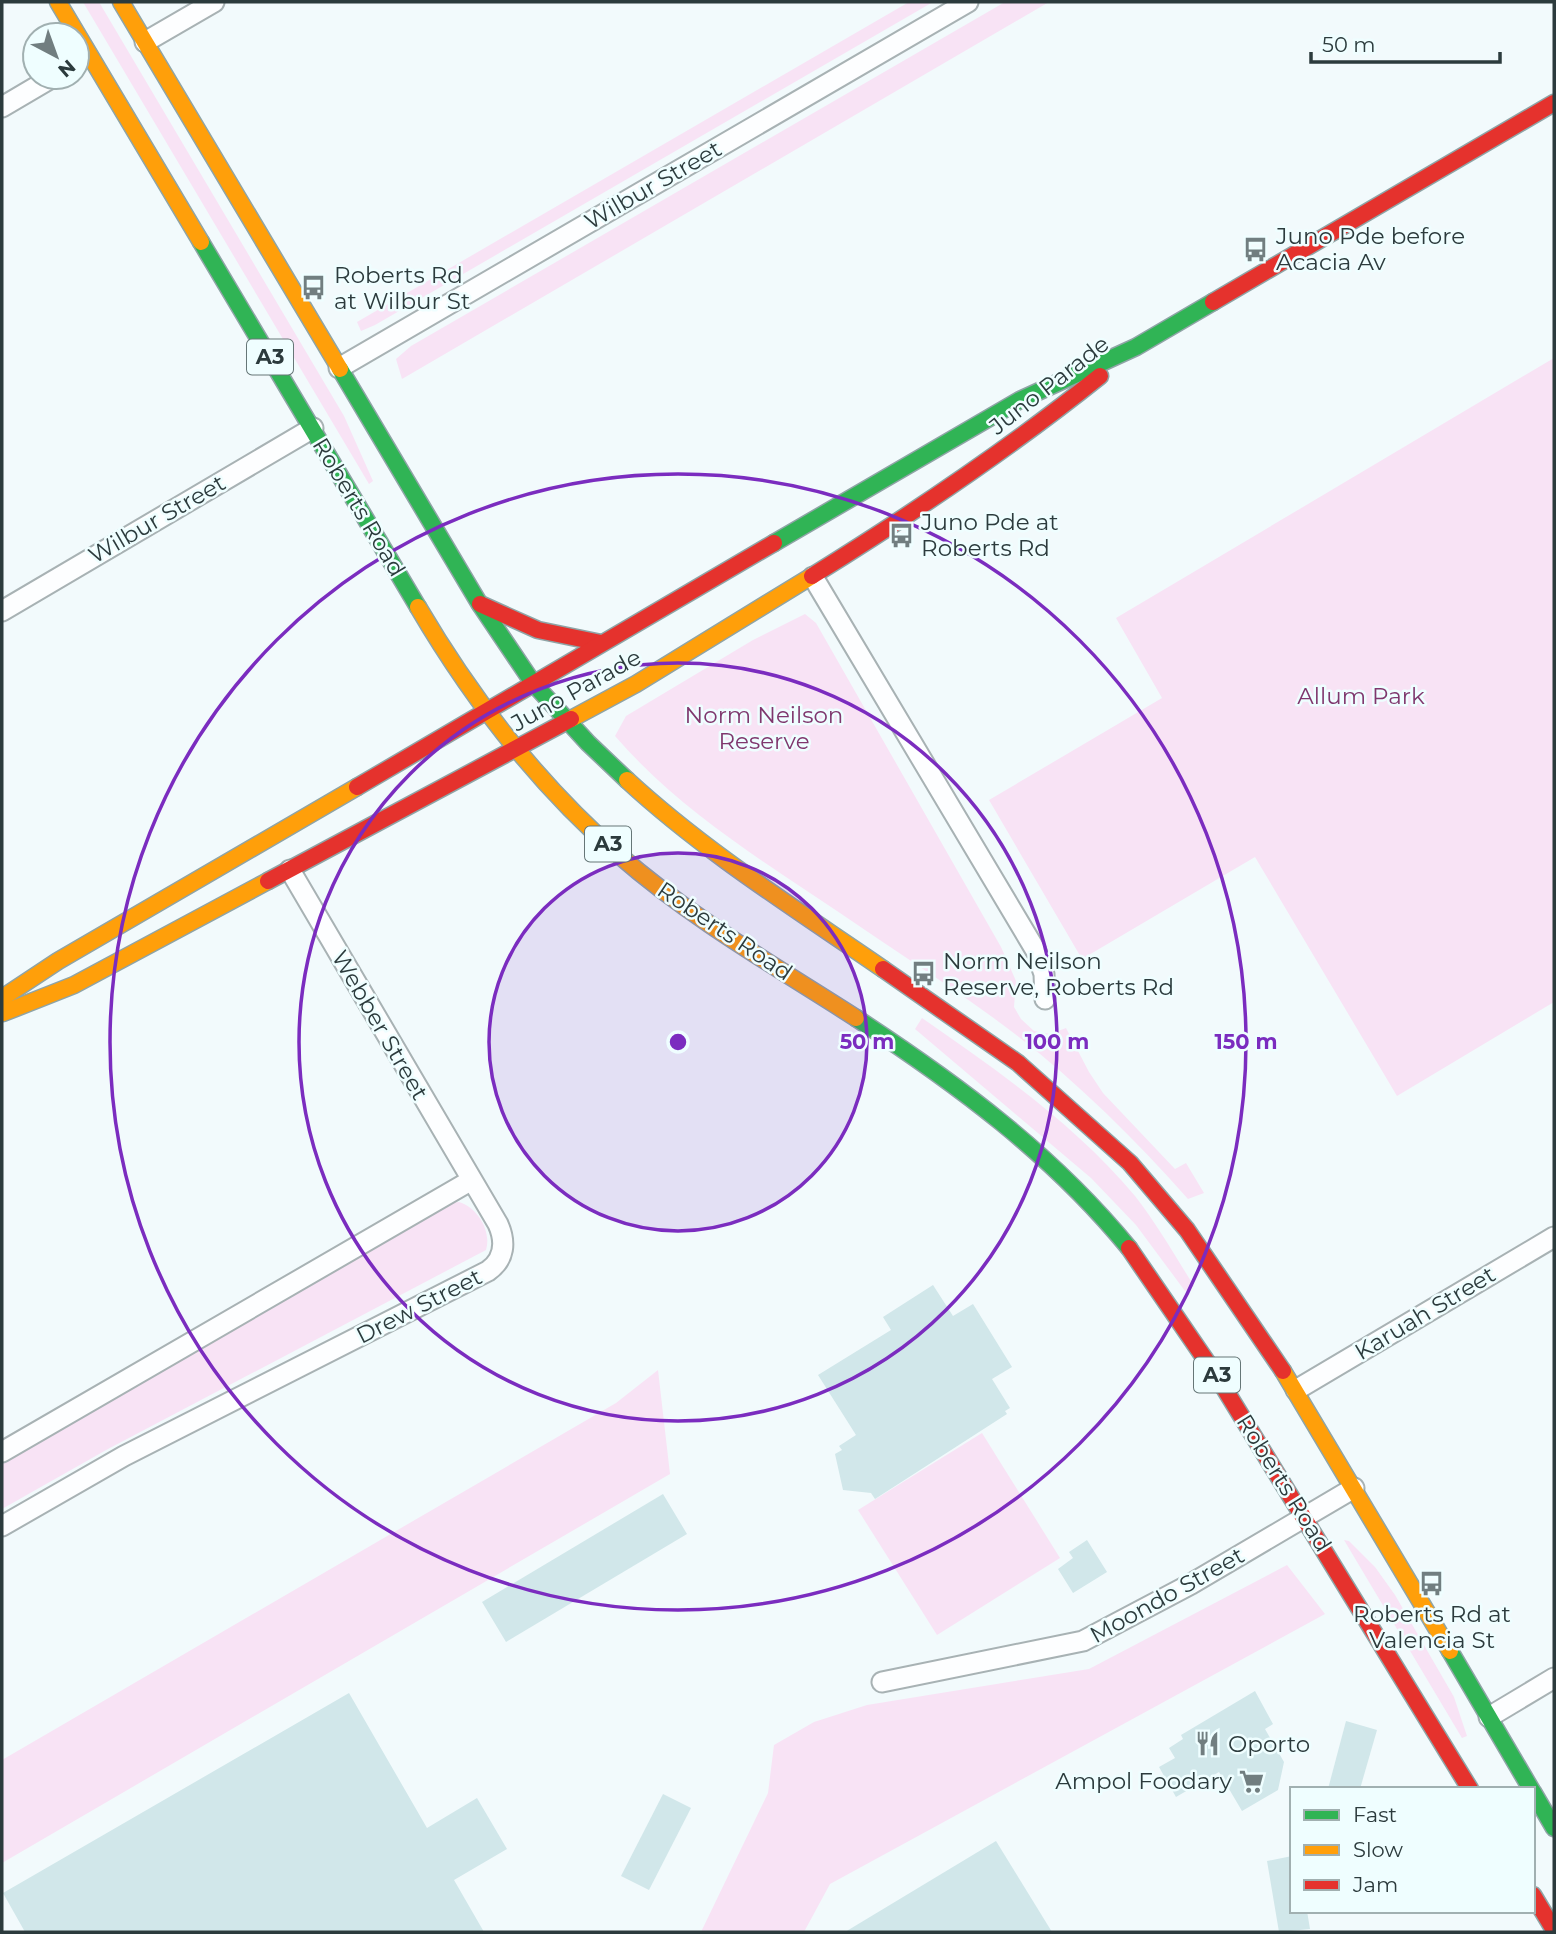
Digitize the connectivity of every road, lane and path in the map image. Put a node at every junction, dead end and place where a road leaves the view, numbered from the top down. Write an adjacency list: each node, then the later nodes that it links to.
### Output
1 (58, 2): 5 (main road, Roberts Road / A3)
2 (121, 2): 6 (main road, A3)
3 (214, 2): 6 (street)
4 (968, 2): 12 (street, Wilbur Street)
5 (66, 21)
6 (145, 42): 12 (main road, A3)
7 (91, 72): 13 (main road, Roberts Road / A3)
8 (29, 91): 10 (street)
9 (1554, 103): 11 (main road, Juno Parade)
10 (2, 107)
11 (1136, 346): 14 (main road, Juno Parade); 17 (main road, Juno Parade)
12 (339, 368): 15 (main road, A3)
13 (313, 429): 16 (street, Wilbur Street); 19 (main road, Roberts Road / A3)
14 (813, 577): 20 (main road, Juno Parade); 24 (street)
15 (479, 603): 17 (main road); 18 (main road, A3)
16 (2, 611)
17 (601, 643): 18 (main road, Juno Parade)
18 (533, 683): 19 (main road, Juno Parade); 20 (main road, A3)
19 (485, 710): 21 (main road, Roberts Road / A3); 23 (main road, Juno Parade)
20 (568, 722): 21 (main road, Juno Parade); 28 (main road, A3)
21 (516, 749): 22 (main road, Juno Parade); 31 (main road, Roberts Road / A3)
22 (290, 870): 25 (main road, Juno Parade); 26 (street, Webber Street)
23 (2, 998)
24 (1045, 999)
25 (2, 1013)
26 (470, 1181): 29 (street); 32 (street, Drew Street)
27 (1554, 1237): 28 (street, Karuah Street)
28 (1296, 1390): 30 (main road, A3)
29 (2, 1452)
30 (1354, 1488): 31 (street, Moondo Street); 35 (main road, A3)
31 (1305, 1517): 34 (street, Moondo Street); 36 (main road, Roberts Road / A3)
32 (2, 1526)
33 (1554, 1678): 35 (street)
34 (883, 1682)
35 (1489, 1717): 37 (main road, A3)
36 (1469, 1787)
37 (1530, 1787)
38 (1535, 1796): 39 (main road, A3)
39 (1554, 1828)
40 (1535, 1898): 41 (main road)
41 (1554, 1930)

